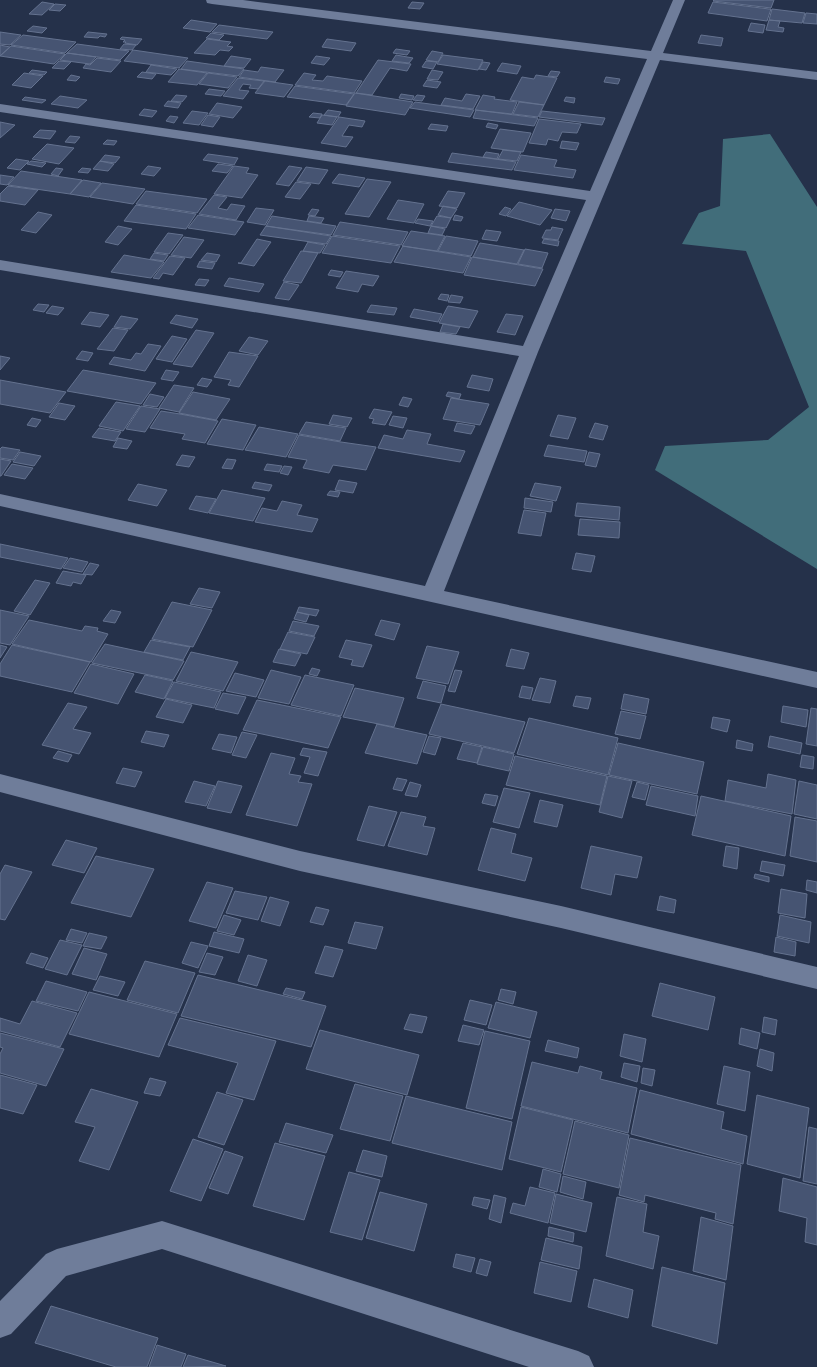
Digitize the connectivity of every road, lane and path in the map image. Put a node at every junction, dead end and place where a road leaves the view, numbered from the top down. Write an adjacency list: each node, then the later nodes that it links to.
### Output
1 (217, 0): 3 (street)
2 (679, 0): 3 (street)
3 (656, 55): 4 (street); 6 (street)
4 (817, 76)
5 (0, 108): 6 (street)
6 (596, 197): 8 (street)
7 (0, 265): 8 (street)
8 (529, 352): 10 (street)
9 (0, 500): 10 (street)
10 (432, 595): 11 (street)
11 (817, 680)
12 (0, 783): 13 (street)
13 (817, 978)
14 (0, 1323): 15 (street)
15 (563, 1365)

